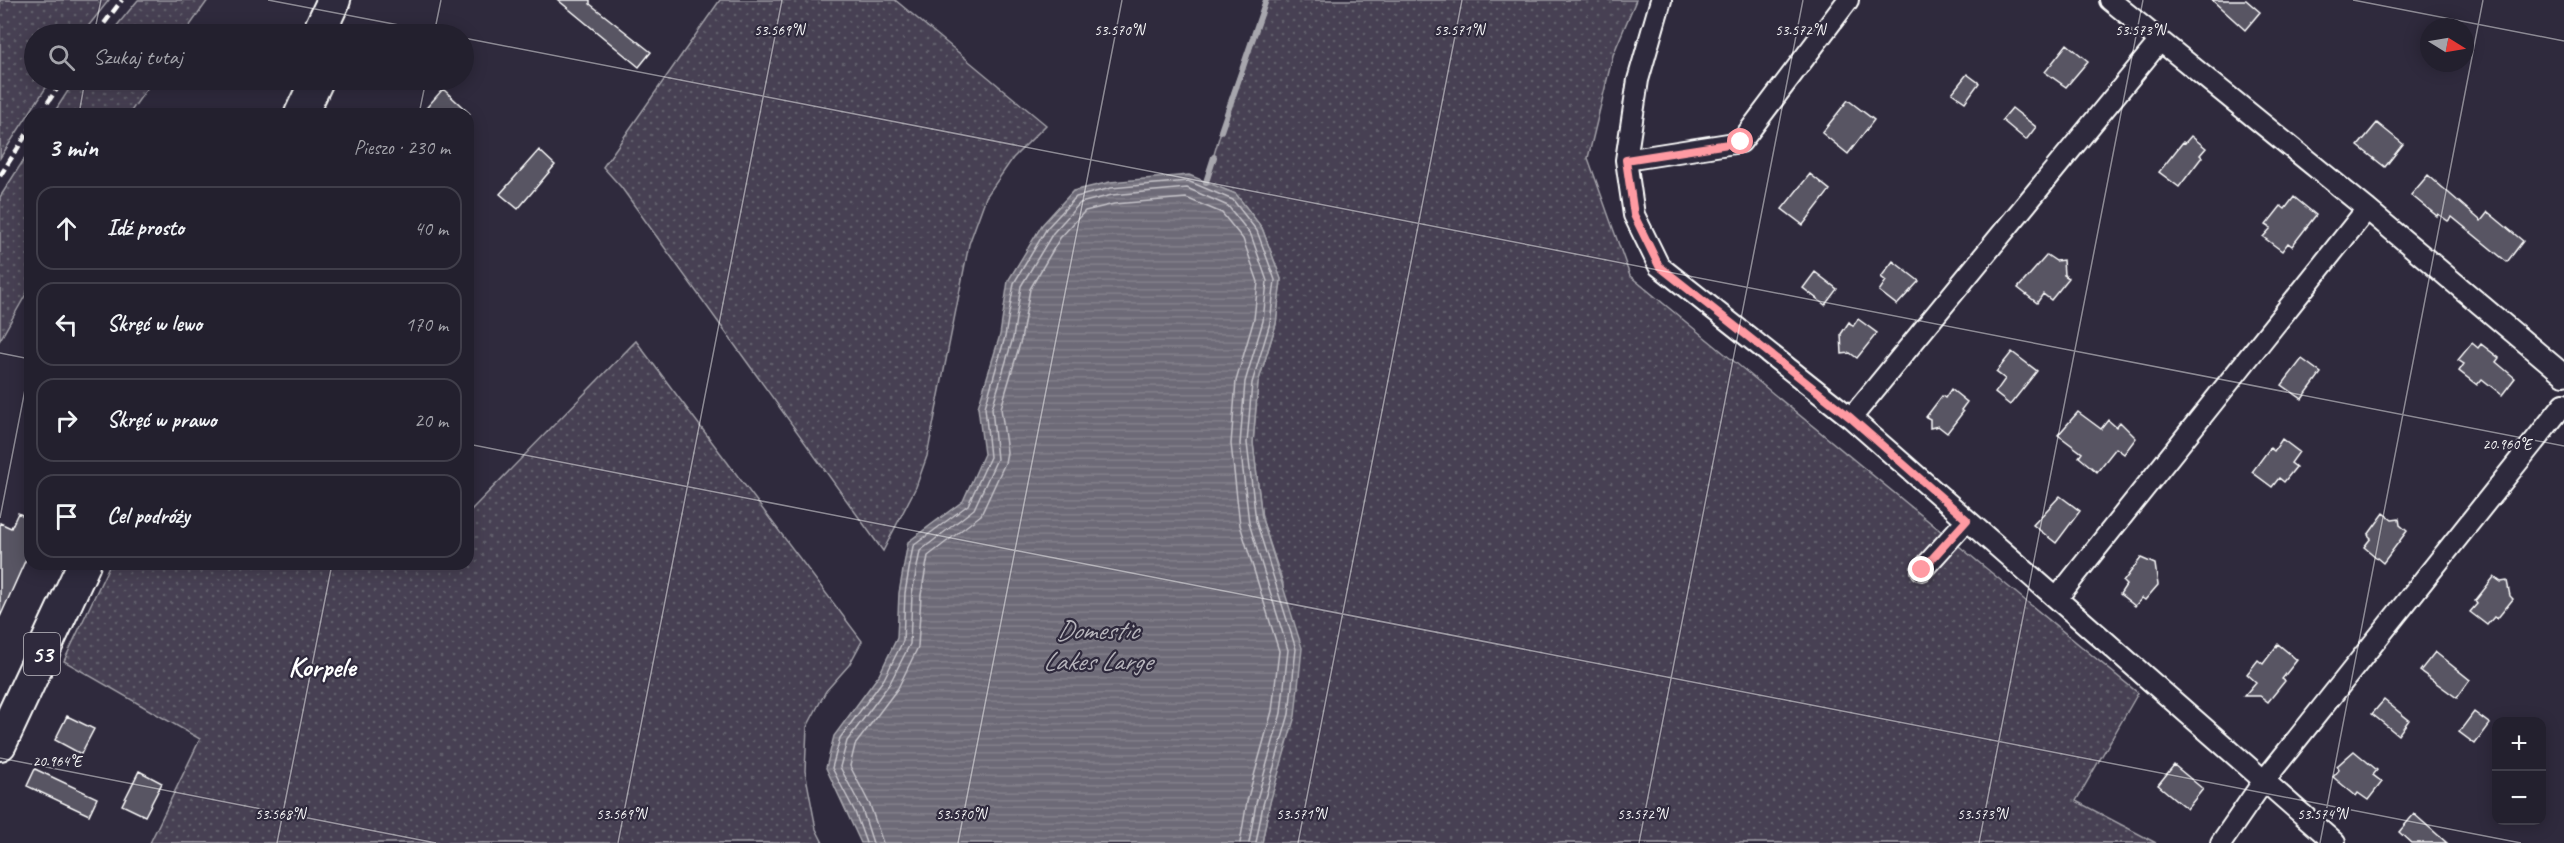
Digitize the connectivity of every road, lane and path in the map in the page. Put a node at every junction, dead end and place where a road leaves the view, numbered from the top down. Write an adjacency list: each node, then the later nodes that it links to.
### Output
1 (334, 0): 6 (main road)
2 (355, 0): 7 (main road)
3 (1661, 0): 13 (street)
4 (1848, 0): 13 (street)
5 (2110, 0): 8 (street)
6 (323, 24)
7 (343, 24)
8 (2159, 42): 14 (street); 17 (street)
9 (292, 90): 11 (main road)
10 (312, 90): 12 (main road)
11 (284, 108)
12 (304, 108)
13 (1626, 160): 17 (street)
14 (2367, 209): 15 (street); 21 (street)
15 (2564, 375)
16 (2564, 404): 23 (street)
17 (1851, 418): 18 (street)
18 (1967, 520): 20 (street); 21 (street)
19 (81, 570): 22 (main road, 53)
20 (1922, 570)
21 (2057, 598): 23 (street)
22 (0, 744)
23 (2263, 782): 24 (street); 25 (street)
24 (2221, 843)
25 (2335, 843)

